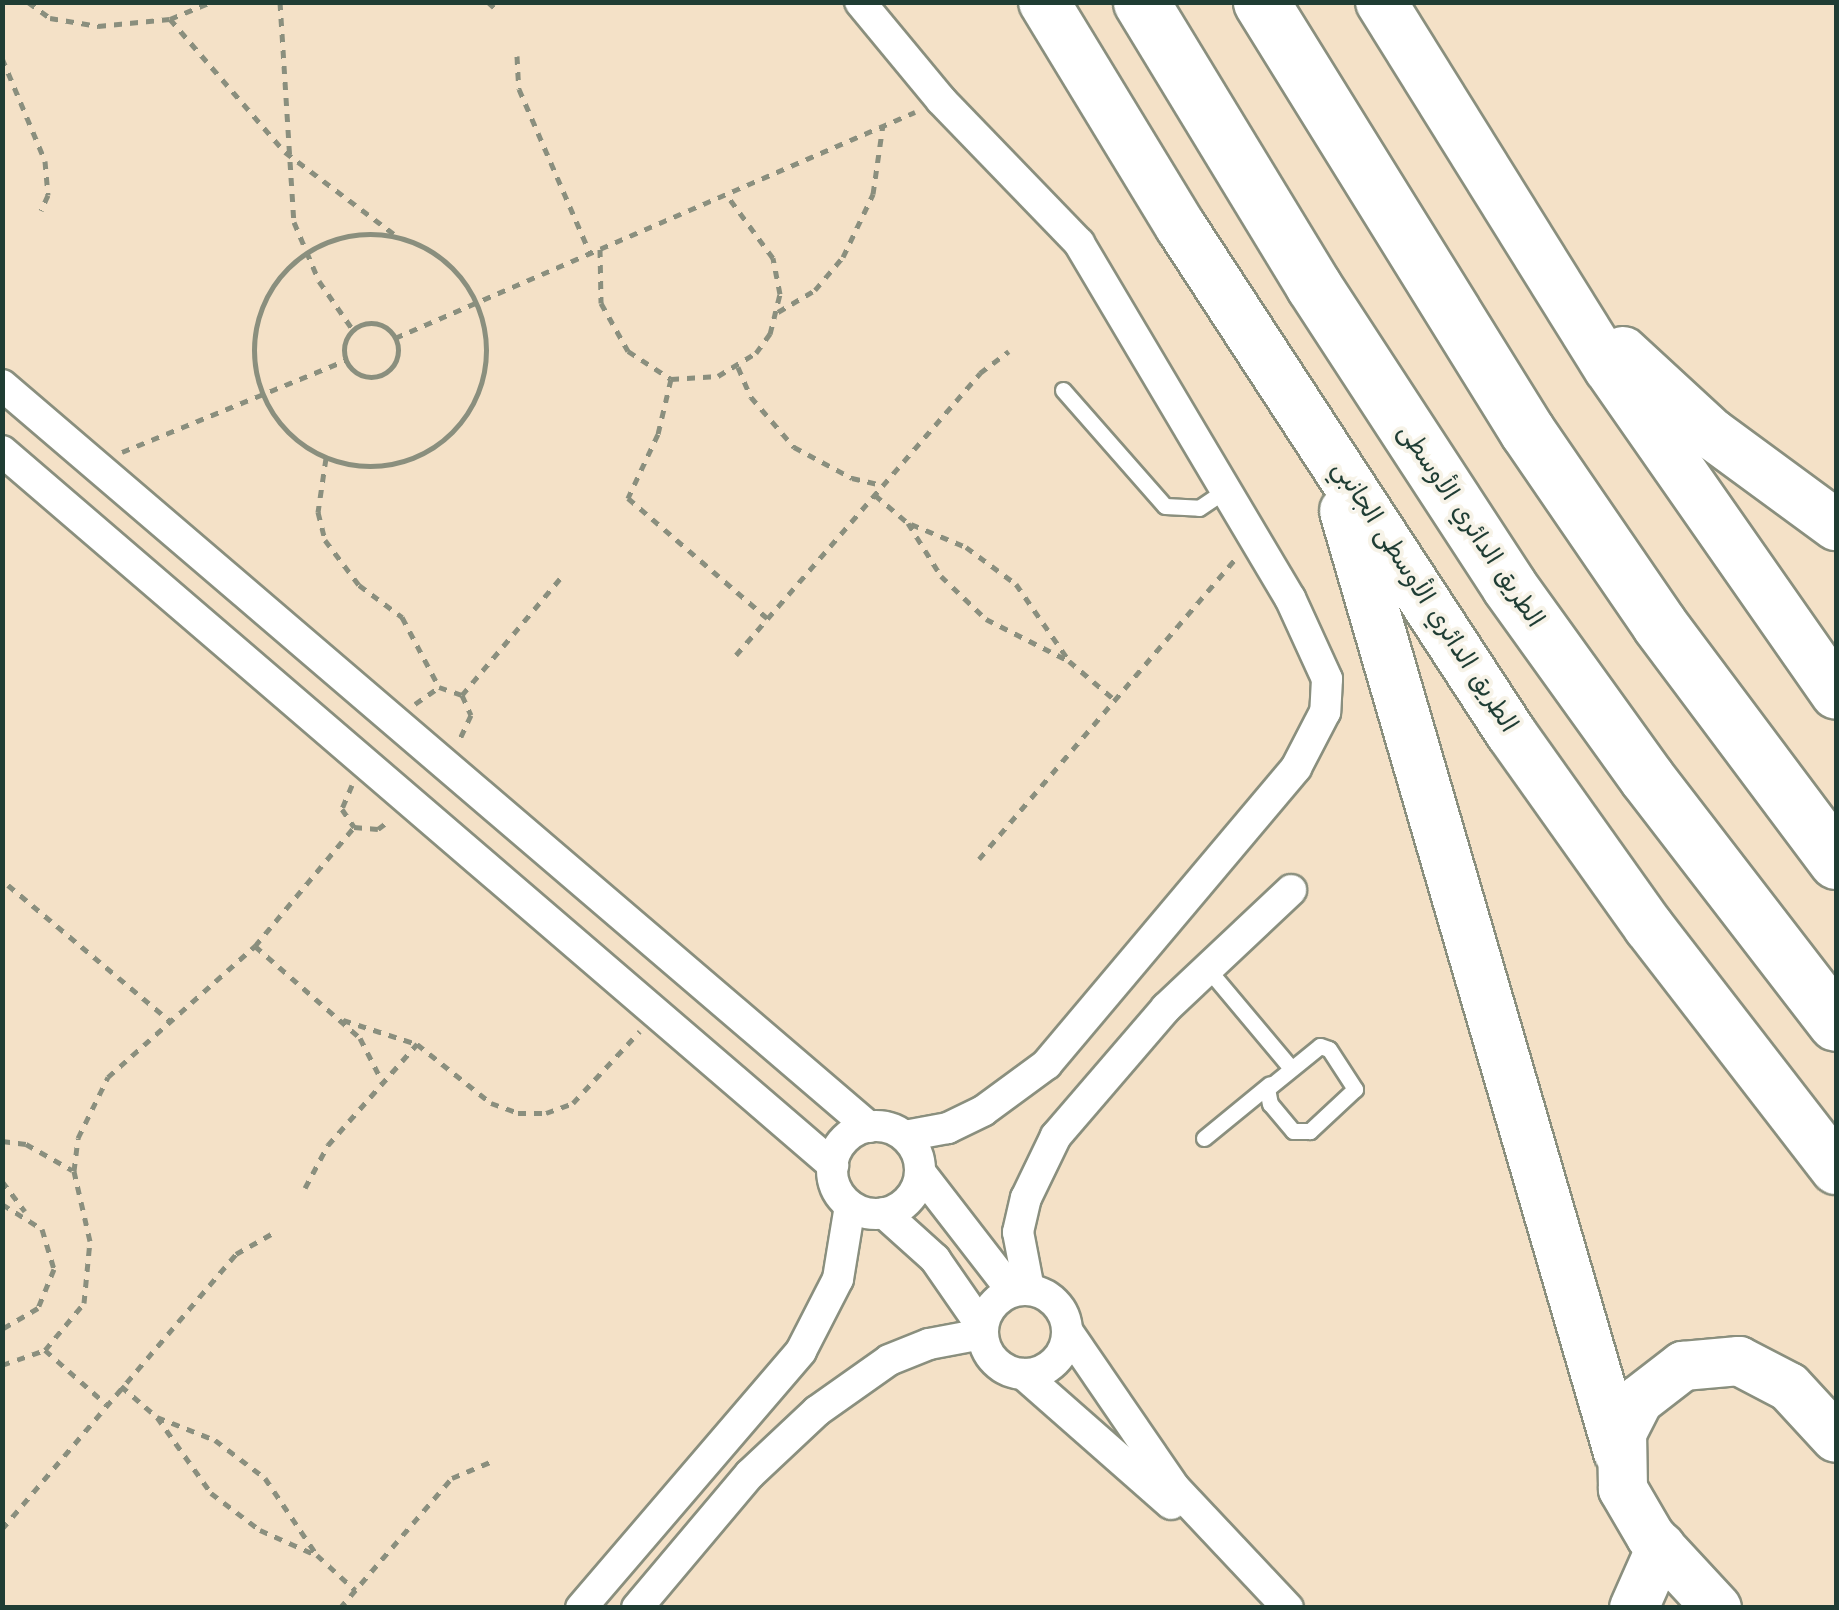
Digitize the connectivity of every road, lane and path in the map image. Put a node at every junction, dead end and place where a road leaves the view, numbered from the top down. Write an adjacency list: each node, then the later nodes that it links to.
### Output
1 (28, 2): 11 (path)
2 (211, 2): 11 (path)
3 (280, 2): 16 (path)
4 (488, 2): 10 (path)
5 (860, 2): 14 (street)
6 (1044, 2): 35 (highway, الطريق الدائري الأوسطى الجانبي)
7 (1141, 2): 67 (highway, الطريق الدائري الأوسطى)
8 (1261, 2): 59 (highway)
9 (1381, 2): 23 (highway)
10 (497, 10)
11 (170, 20): 16 (path)
12 (516, 56): 21 (path)
13 (2, 58): 18 (path)
14 (941, 100): 15 (path); 40 (street)
15 (884, 125): 17 (path); 25 (path)
16 (285, 152): 19 (path); 22 (path)
17 (726, 194): 20 (path); 25 (path)
18 (41, 211)
19 (396, 236): 22 (path); 24 (path)
20 (600, 249): 21 (path); 31 (path)
21 (590, 253): 24 (path)
22 (305, 255): 26 (path); 34 (path)
23 (1549, 269): 43 (highway); 50 (highway)
24 (478, 302): 27 (path); 37 (path)
25 (778, 312): 30 (path)
26 (352, 330): 27 (path); 29 (path)
27 (395, 338): 29 (path)
28 (1009, 352): 39 (path)
29 (346, 360): 34 (path)
30 (738, 367): 31 (path); 39 (path)
31 (671, 379): 46 (path)
32 (2, 385): 38 (street)
33 (1063, 390): 40 (lane)
34 (262, 394): 37 (path); 38 (path)
35 (1316, 431): 77 (highway, الطريق الدائري الأوسطى الجانبي); 98 (highway)
36 (2, 451): 55 (street)
37 (326, 458): 49 (path)
38 (94, 463): 53 (street)
39 (884, 485): 41 (path)
40 (1226, 489): 44 (street)
41 (875, 495): 42 (path); 46 (path)
42 (908, 523): 48 (path); 48 (path)
43 (1836, 525)
44 (1254, 537): 52 (path); 73 (street)
45 (564, 574): 51 (path)
46 (768, 618): 47 (path)
47 (736, 655)
48 (1069, 661): 52 (path)
49 (439, 687): 51 (path); 53 (path)
50 (1836, 694)
51 (462, 695): 54 (path)
52 (1115, 700): 58 (path)
53 (399, 723): 54 (street)
54 (443, 760): 72 (street)
55 (367, 762): 56 (street); 57 (path)
56 (413, 801): 57 (path); 64 (street)
57 (354, 827): 62 (path)
58 (979, 859)
59 (1836, 861)
60 (8, 884): 66 (path)
61 (1291, 890): 63 (street)
62 (255, 946): 65 (path); 66 (path)
63 (1206, 968): 69 (lane); 87 (street)
64 (658, 1010): 68 (path); 76 (street)
65 (343, 1020): 68 (path); 70 (path)
66 (171, 1022): 78 (path)
67 (1836, 1023)
68 (417, 1044): 70 (path)
69 (1290, 1067): 71 (lane); 71 (lane)
70 (382, 1083): 81 (path)
71 (1270, 1084): 74 (lane)
72 (869, 1127): 73 (street); 76 (street)
73 (905, 1136): 79 (street)
74 (1204, 1138)
75 (2, 1141): 78 (path)
76 (833, 1165): 83 (street)
77 (1836, 1170)
78 (74, 1172): 91 (path)
79 (920, 1172): 84 (street); 87 (street)
80 (2, 1181): 85 (path)
81 (305, 1188)
82 (2, 1204): 85 (path)
83 (850, 1206): 84 (street); 105 (street)
84 (884, 1213): 89 (street)
85 (27, 1214): 88 (path)
86 (273, 1233): 94 (path)
87 (1020, 1290): 89 (street); 90 (street)
88 (2, 1329)
89 (982, 1330): 93 (street); 106 (street)
90 (1068, 1332): 93 (street); 108 (street)
91 (46, 1350): 92 (path); 95 (path)
92 (2, 1366)
93 (1023, 1374): 107 (street)
94 (121, 1386): 95 (path); 96 (path)
95 (106, 1404): 100 (path)
96 (157, 1417): 102 (path); 102 (path)
97 (1836, 1438): 98 (main road)
98 (1619, 1452): 101 (main road)
99 (490, 1462): 103 (path)
100 (2, 1529)
101 (1661, 1548): 109 (main road); 110 (main road)
102 (317, 1555): 103 (path)
103 (355, 1590): 104 (path)
104 (340, 1608)
105 (581, 1608)
106 (637, 1608)
107 (1269, 1608)
108 (1288, 1608)
109 (1634, 1608)
110 (1717, 1608)

